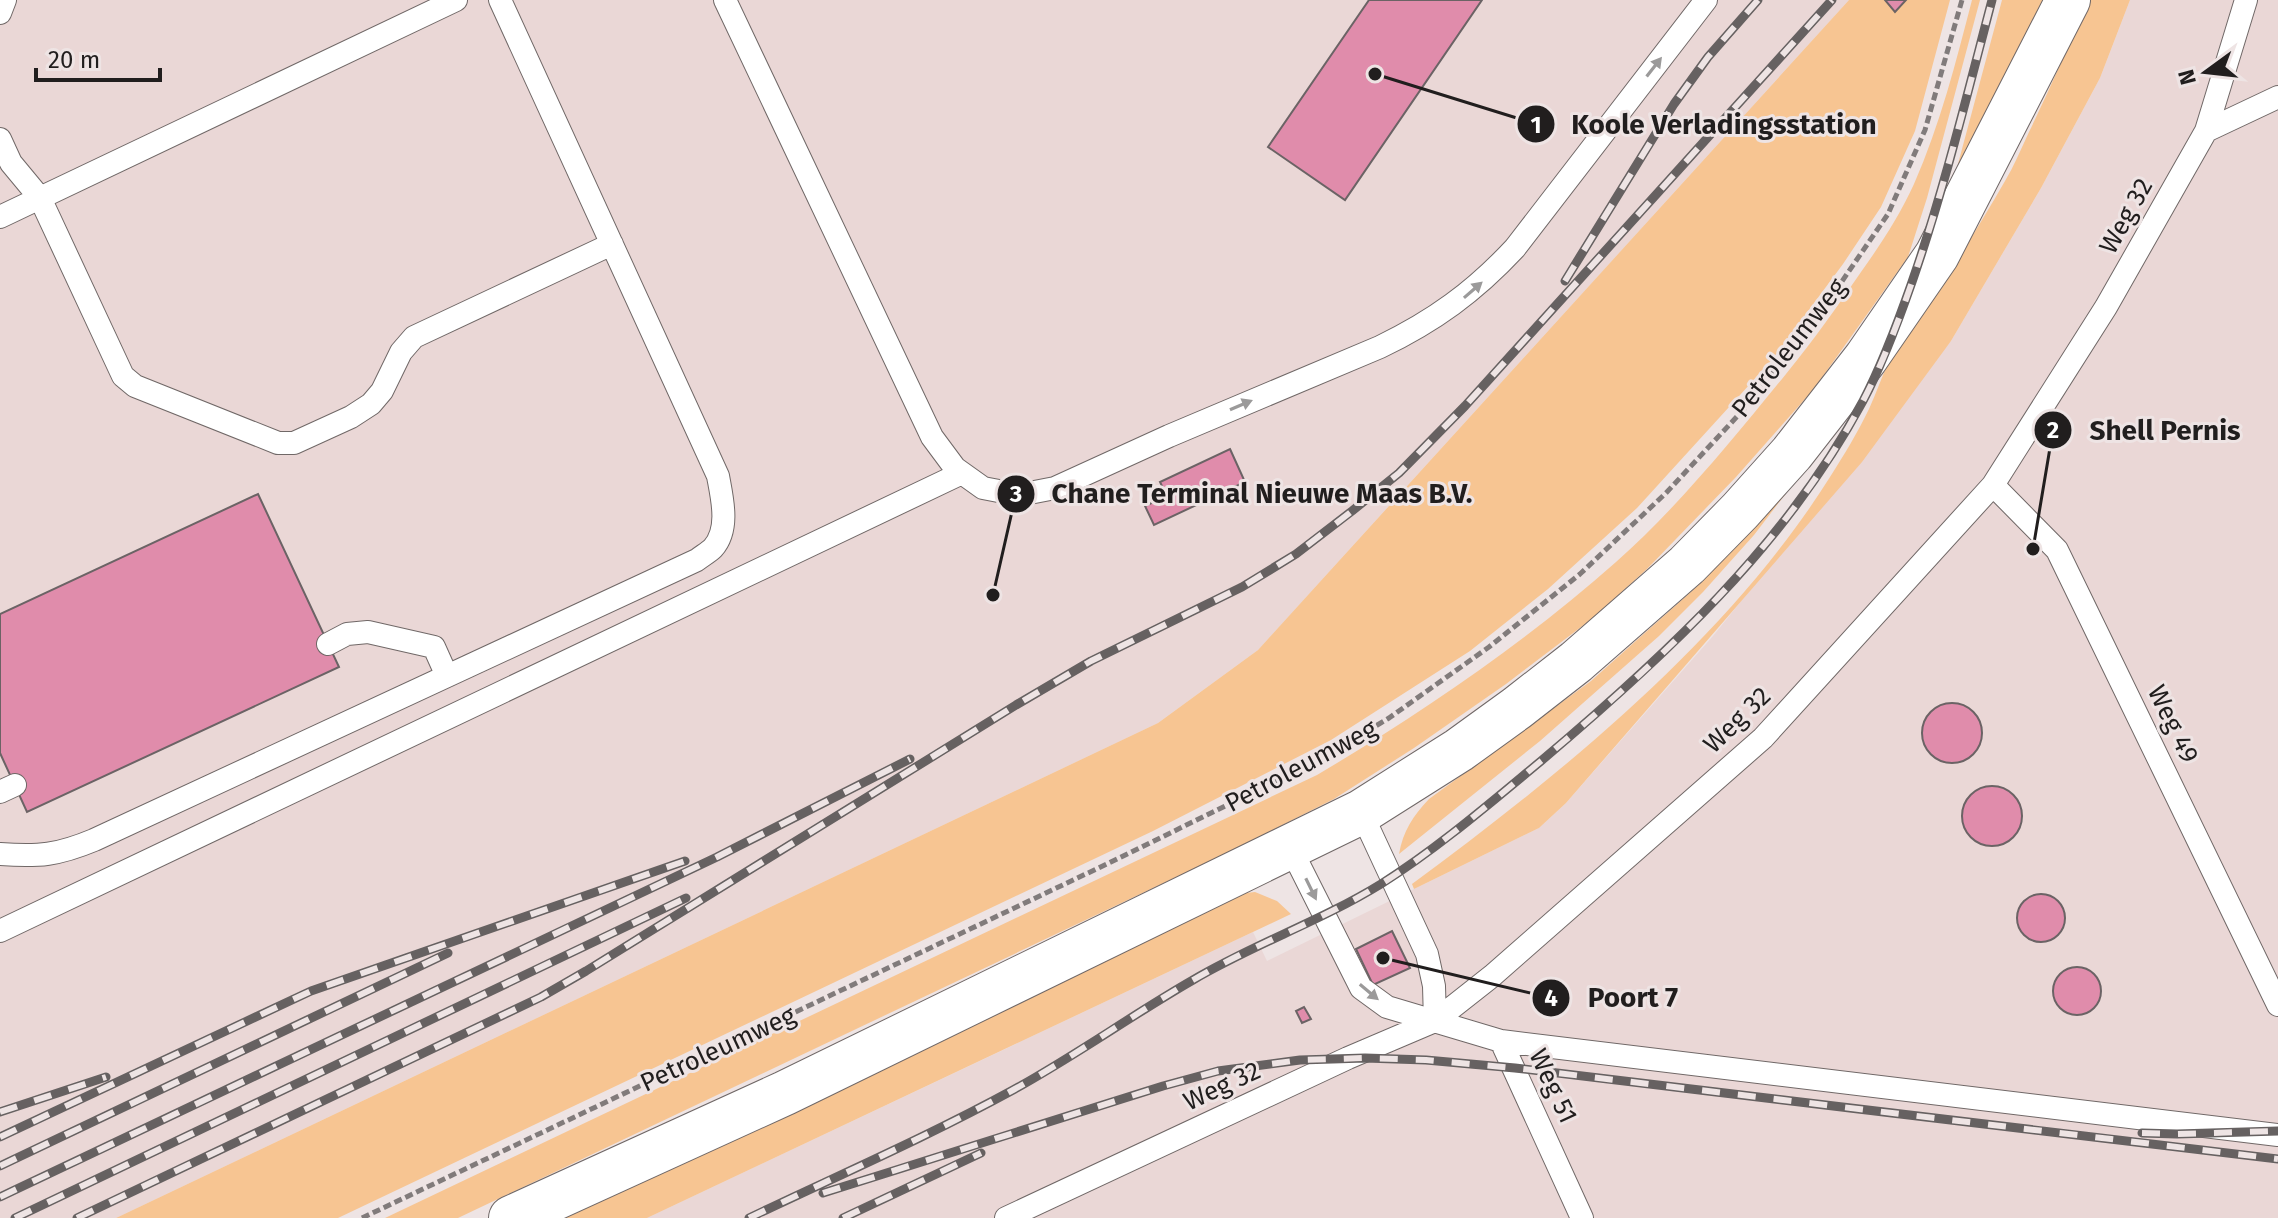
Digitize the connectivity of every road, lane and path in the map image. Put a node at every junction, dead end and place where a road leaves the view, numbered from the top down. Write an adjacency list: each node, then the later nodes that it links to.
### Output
1 (5, 0): 9 (lane)
2 (456, 0): 13 (lane)
3 (500, 0): 15 (lane)
4 (725, 0): 16 (lane)
5 (1706, 0): 16 (lane, one-way to 5)
6 (1962, 0): 28 (path, Petroleumweg)
7 (2068, 0): 20 (street)
8 (2246, 0): 11 (lane, Weg 32)
9 (0, 13)
10 (2278, 97): 11 (lane)
11 (2206, 131): 17 (lane, Weg 32)
12 (0, 139): 13 (lane)
13 (40, 198): 14 (lane); 15 (lane)
14 (0, 217)
15 (612, 244): 19 (lane)
16 (962, 473): 23 (lane)
17 (1993, 485): 24 (lane, Weg 49); 25 (lane, Weg 32)
18 (328, 644): 19 (lane)
19 (447, 676): 22 (lane)
20 (1361, 812): 21 (street); 25 (lane)
21 (1290, 847): 25 (lane, Weg 51, one-way to 25); 29 (street)
22 (0, 854)
23 (0, 931)
24 (2278, 1005)
25 (1435, 1021): 26 (lane, Weg 51); 30 (lane, Weg 32)
26 (1501, 1041): 27 (lane); 31 (lane, Weg 51)
27 (2278, 1135)
28 (362, 1218)
29 (511, 1218)
30 (1006, 1218)
31 (1582, 1218)

